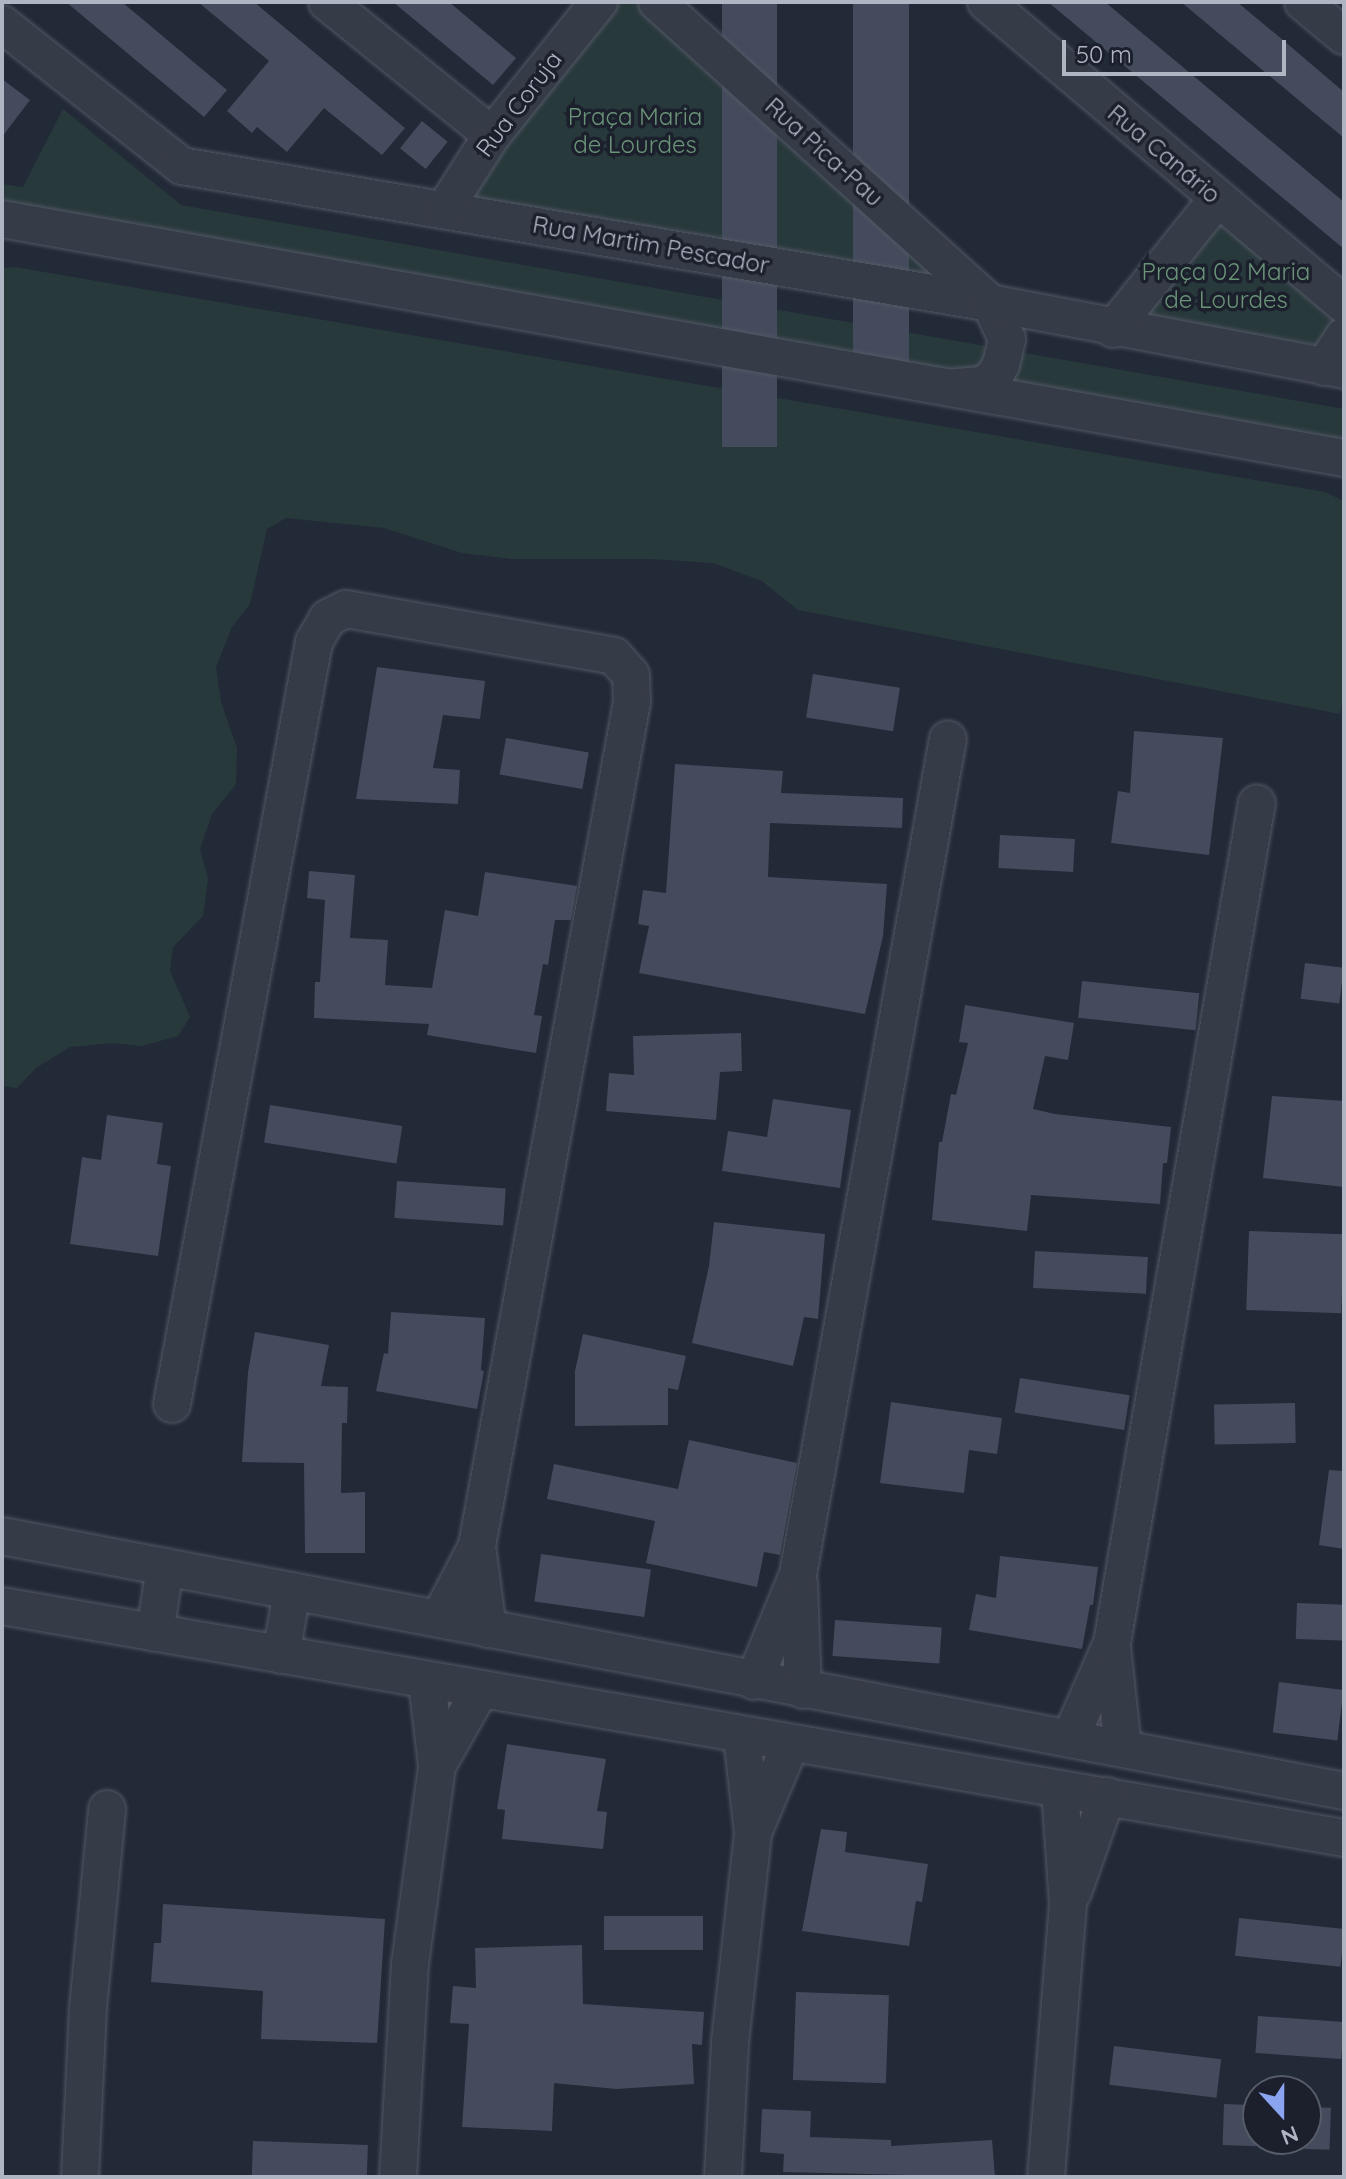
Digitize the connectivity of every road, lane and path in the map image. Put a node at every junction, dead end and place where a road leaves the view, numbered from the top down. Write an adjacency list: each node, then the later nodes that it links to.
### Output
1 (327, 2): 8 (street)
2 (599, 2): 8 (street, Rua Coruja)
3 (657, 2): 12 (street, Rua Pica-Pau)
4 (986, 2): 9 (street, Rua Canário)
5 (1303, 2): 7 (street)
6 (2, 24): 10 (street, Rua Martim Pescador)
7 (1344, 36)
8 (492, 135): 10 (street, Rua Coruja)
9 (1217, 199): 13 (street, Rua Canário); 14 (street)
10 (444, 210): 12 (street, Rua Martim Pescador)
11 (2, 219): 17 (street)
12 (990, 303): 14 (street, Rua Martim Pescador); 17 (street)
13 (1344, 304)
14 (1113, 329): 16 (street, Rua Martim Pescador)
15 (1344, 336): 16 (street)
16 (1334, 368)
17 (952, 388): 18 (street)
18 (1344, 458)
19 (948, 739): 25 (street)
20 (1257, 803): 31 (street)
21 (172, 1404): 23 (street)
22 (2, 1536): 24 (street)
23 (477, 1546): 28 (street); 29 (street)
24 (165, 1567): 26 (street); 30 (street)
25 (798, 1574): 34 (street); 36 (street)
26 (292, 1591): 28 (street); 32 (street)
27 (2, 1606): 30 (street)
28 (439, 1619): 29 (street)
29 (488, 1629): 34 (street)
30 (155, 1633): 32 (street)
31 (1112, 1643): 39 (street); 41 (street)
32 (281, 1655): 33 (street)
33 (427, 1681): 35 (street); 42 (street)
34 (754, 1681): 36 (street)
35 (480, 1690): 38 (street); 42 (street)
36 (803, 1690): 37 (street)
37 (938, 1713): 39 (street); 43 (street)
38 (742, 1736): 40 (street); 48 (street)
39 (1070, 1739): 41 (street)
40 (790, 1745): 43 (street); 48 (street)
41 (1123, 1748): 45 (street)
42 (437, 1766): 52 (street)
43 (930, 1767): 44 (street)
44 (1060, 1789): 46 (street); 50 (street)
45 (1344, 1791)
46 (1107, 1796): 49 (street); 50 (street)
47 (107, 1809): 51 (street)
48 (753, 1833): 53 (street)
49 (1344, 1838)
50 (1068, 1905): 54 (street)
51 (80, 2177)
52 (398, 2177)
53 (723, 2177)
54 (1046, 2177)

